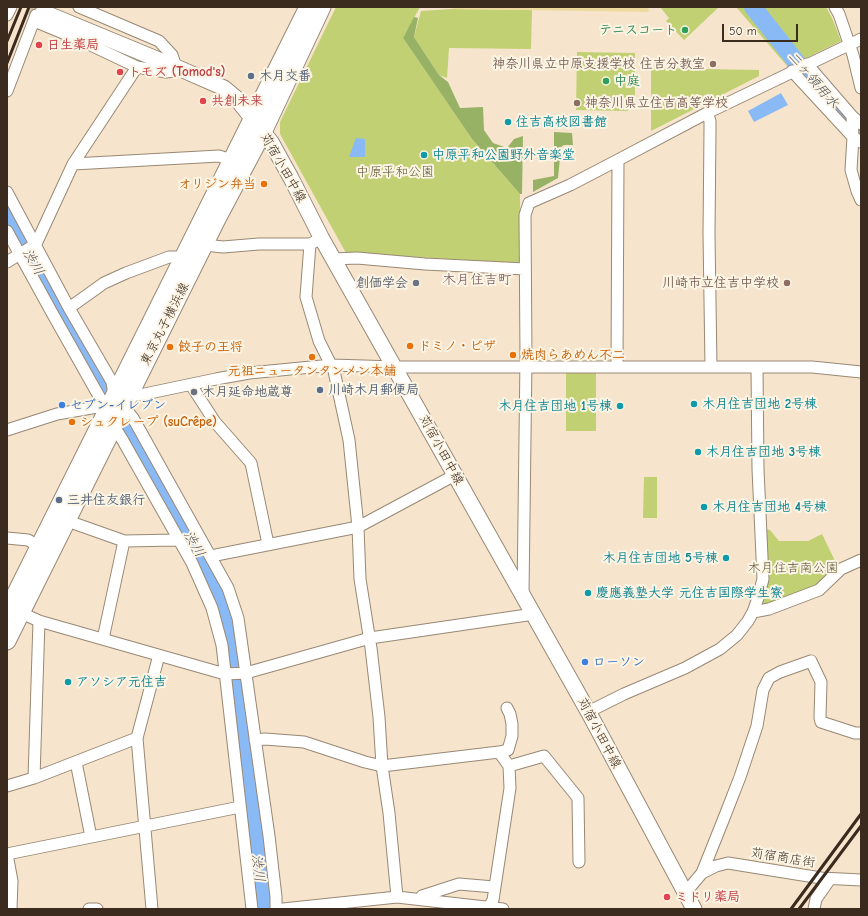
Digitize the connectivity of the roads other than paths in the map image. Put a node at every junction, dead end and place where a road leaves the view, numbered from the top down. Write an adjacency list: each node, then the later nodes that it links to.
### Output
1 (10, 7): 7 (street)
2 (79, 7): 12 (street)
3 (308, 7): 18 (main road)
4 (322, 7): 18 (main road, 東京丸子横浜線)
5 (835, 7): 9 (street)
6 (39, 13): 10 (street); 12 (street, 苅宿小田中線); 14 (street)
7 (7, 15)
8 (861, 39): 9 (street)
9 (849, 44): 11 (street); 13 (street)
10 (137, 67): 12 (street); 22 (street)
11 (800, 67): 15 (street); 16 (street); 19 (street)
12 (181, 68): 18 (street, 苅宿小田中線)
13 (861, 88)
14 (7, 91)
15 (707, 113): 20 (street); 39 (street)
16 (852, 116): 17 (street); 19 (street)
17 (861, 124)
18 (258, 126): 21 (main road, 東京丸子横浜線); 26 (street, 苅宿小田中線)
19 (857, 139): 24 (street)
20 (618, 160): 33 (street); 38 (street)
21 (238, 163): 22 (street); 28 (main road, 東京丸子横浜線); 31 (main road, 東京丸子横浜線)
22 (73, 164): 27 (street)
23 (7, 192): 27 (street)
24 (861, 200)
25 (7, 231): 29 (street)
26 (316, 241): 28 (street); 30 (street, 苅宿小田中線); 35 (street)
27 (36, 244): 29 (street); 34 (street)
28 (205, 245): 31 (main road, 東京丸子横浜線)
29 (20, 254): 32 (street); 43 (street)
30 (334, 259): 33 (street); 36 (street, 苅宿小田中線)
31 (189, 261): 34 (street); 43 (main road, 東京丸子横浜線)
32 (7, 262)
33 (525, 270): 37 (street)
34 (69, 308): 43 (street)
35 (332, 365): 36 (street); 42 (street); 48 (street)
36 (395, 367): 37 (street); 46 (street, 苅宿小田中線)
37 (525, 367): 38 (street); 56 (street)
38 (616, 367): 39 (street)
39 (711, 367): 40 (street)
40 (757, 368): 41 (street); 58 (street)
41 (861, 372)
42 (191, 385): 43 (street); 52 (street)
43 (115, 403): 44 (main road, 東京丸子横浜線); 45 (street); 47 (main road, 東京丸子横浜線); 54 (street)
44 (114, 427): 47 (main road, 東京丸子横浜線); 50 (street)
45 (7, 430)
46 (455, 475): 48 (street); 56 (street, 苅宿小田中線)
47 (60, 518): 51 (street); 53 (main road, 東京丸子横浜線)
48 (358, 527): 52 (street); 61 (street)
49 (7, 538): 53 (street)
50 (177, 540): 51 (street); 66 (street)
51 (124, 541): 62 (street)
52 (268, 544): 54 (street)
53 (45, 549): 57 (main road, 東京丸子横浜線)
54 (211, 556): 65 (street)
55 (861, 560): 58 (street)
56 (523, 597): 59 (street, 苅宿小田中線)
57 (13, 610): 60 (street); 63 (main road, 東京丸子横浜線)
58 (753, 612): 68 (street)
59 (534, 614): 61 (street); 68 (street, 苅宿小田中線)
60 (39, 621): 62 (street); 76 (street)
61 (370, 638): 65 (street); 74 (street)
62 (103, 639): 64 (street)
63 (7, 641)
64 (159, 655): 66 (street); 70 (street)
65 (246, 673): 66 (street); 71 (street)
66 (225, 674): 78 (street)
67 (507, 708): 72 (street)
68 (589, 713): 87 (street, 苅宿小田中線)
69 (861, 734): 83 (street)
70 (137, 738): 73 (street); 79 (street)
71 (255, 740): 74 (street); 96 (street)
72 (499, 752): 74 (street); 75 (street)
73 (76, 762): 76 (street); 80 (street)
74 (382, 766): 88 (street)
75 (509, 766): 82 (street); 86 (street)
76 (34, 778): 77 (street)
77 (7, 786)
78 (240, 807): 79 (street); 95 (street)
79 (145, 825): 80 (street); 94 (street)
80 (91, 837): 81 (street)
81 (7, 854): 91 (street)
82 (579, 862)
83 (702, 873): 84 (street, 苅宿商店街); 87 (street)
84 (830, 879): 85 (street, 苅宿商店街); 100 (street)
85 (861, 880)
86 (494, 888): 89 (street); 90 (street)
87 (686, 892): 99 (street, 苅宿小田中線)
88 (397, 897): 89 (street); 97 (street)
89 (420, 899): 90 (street)
90 (488, 908): 98 (street)
91 (11, 909)
92 (89, 909): 93 (street)
93 (98, 909)
94 (152, 909)
95 (252, 909)
96 (276, 909)
97 (284, 909)
98 (504, 909)
99 (694, 909)
100 (814, 909)

